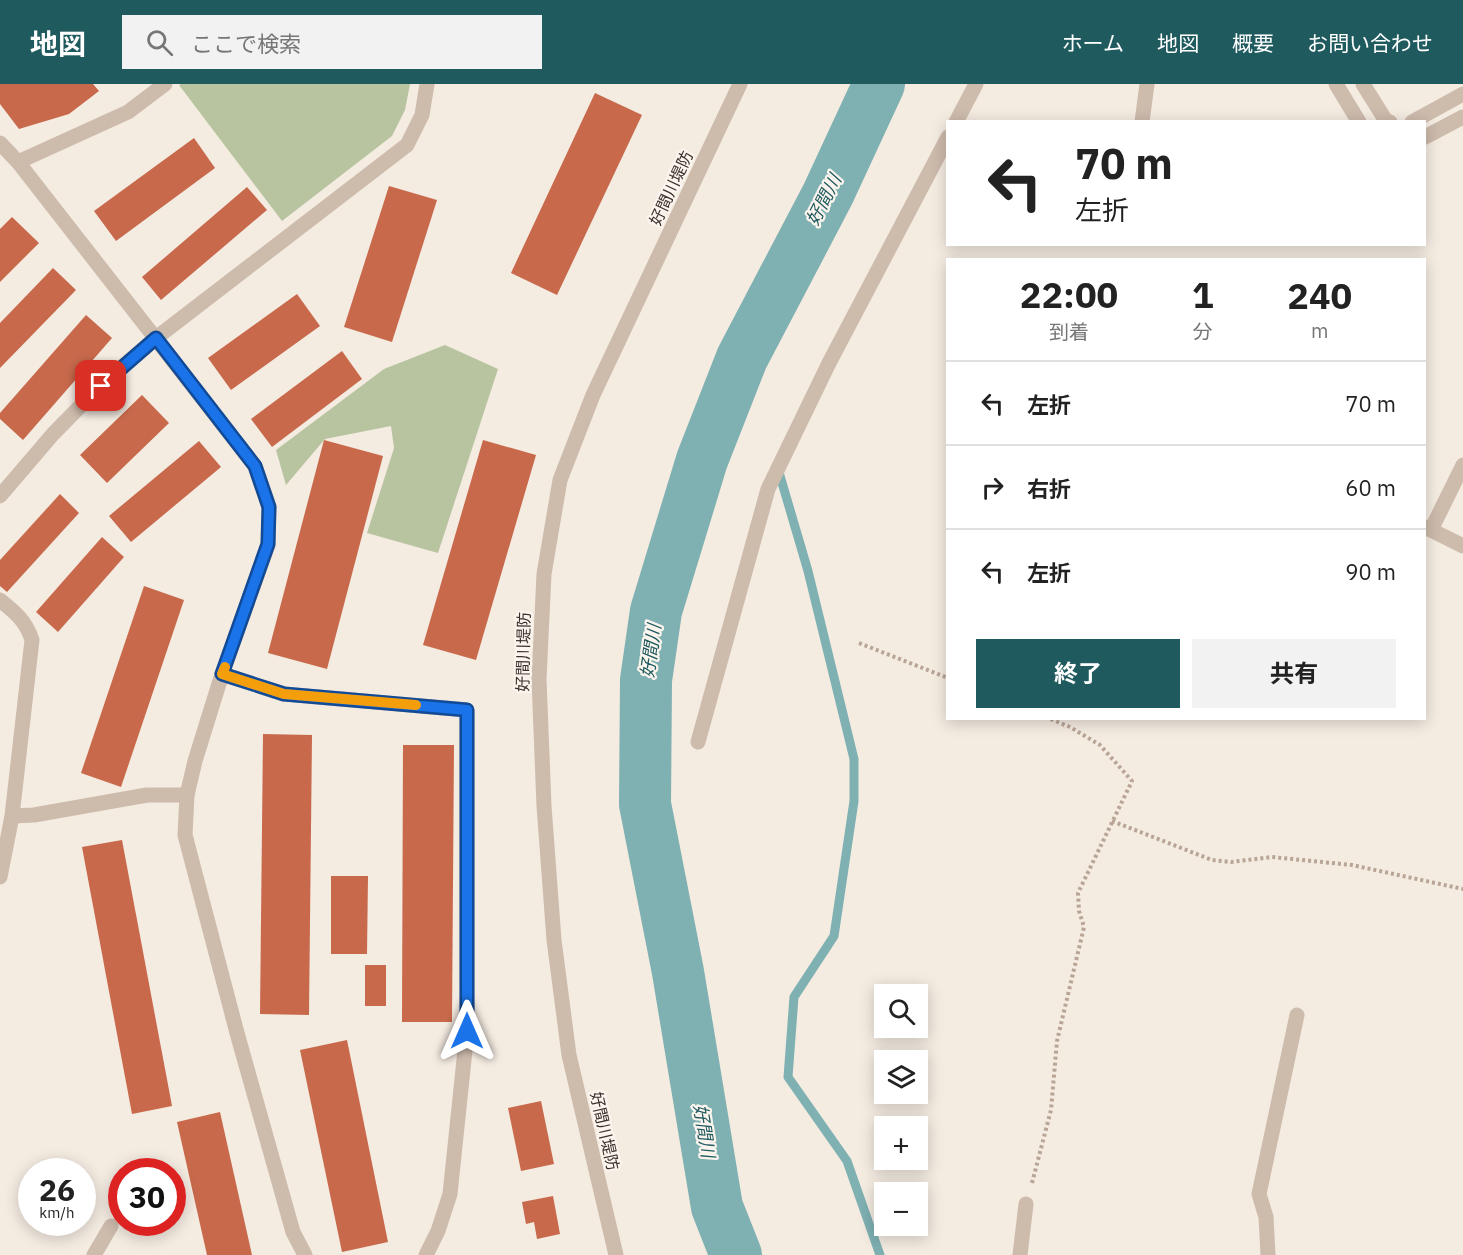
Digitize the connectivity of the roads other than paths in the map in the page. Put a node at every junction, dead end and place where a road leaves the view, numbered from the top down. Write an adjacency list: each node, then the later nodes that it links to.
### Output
1 (165, 84): 18 (street)
2 (427, 84): 19 (street)
3 (740, 84): 36 (street, 好間川堤防)
4 (976, 84): 10 (street)
5 (1147, 84): 11 (street)
6 (1336, 84): 12 (street)
7 (1363, 84): 13 (street)
8 (1463, 94): 14 (street)
9 (1463, 117): 15 (street)
10 (957, 120)
11 (1142, 120)
12 (1358, 120)
13 (1385, 120)
14 (1416, 120)
15 (1426, 136)
16 (946, 141): 26 (street)
17 (0, 143): 18 (street)
18 (18, 162): 19 (street)
19 (156, 338): 21 (street); 25 (street)
20 (1463, 465): 22 (street)
21 (0, 496)
22 (1428, 528): 23 (street)
23 (1463, 546)
24 (0, 600): 28 (street)
25 (222, 674): 27 (street); 35 (street)
26 (698, 742)
27 (186, 795): 28 (street); 34 (street)
28 (12, 816): 29 (street)
29 (0, 877)
30 (1297, 1015): 38 (street)
31 (1026, 1204): 37 (street)
32 (108, 1231): 33 (street)
33 (94, 1255)
34 (305, 1255)
35 (426, 1255)
36 (616, 1255)
37 (1020, 1255)
38 (1268, 1255)

